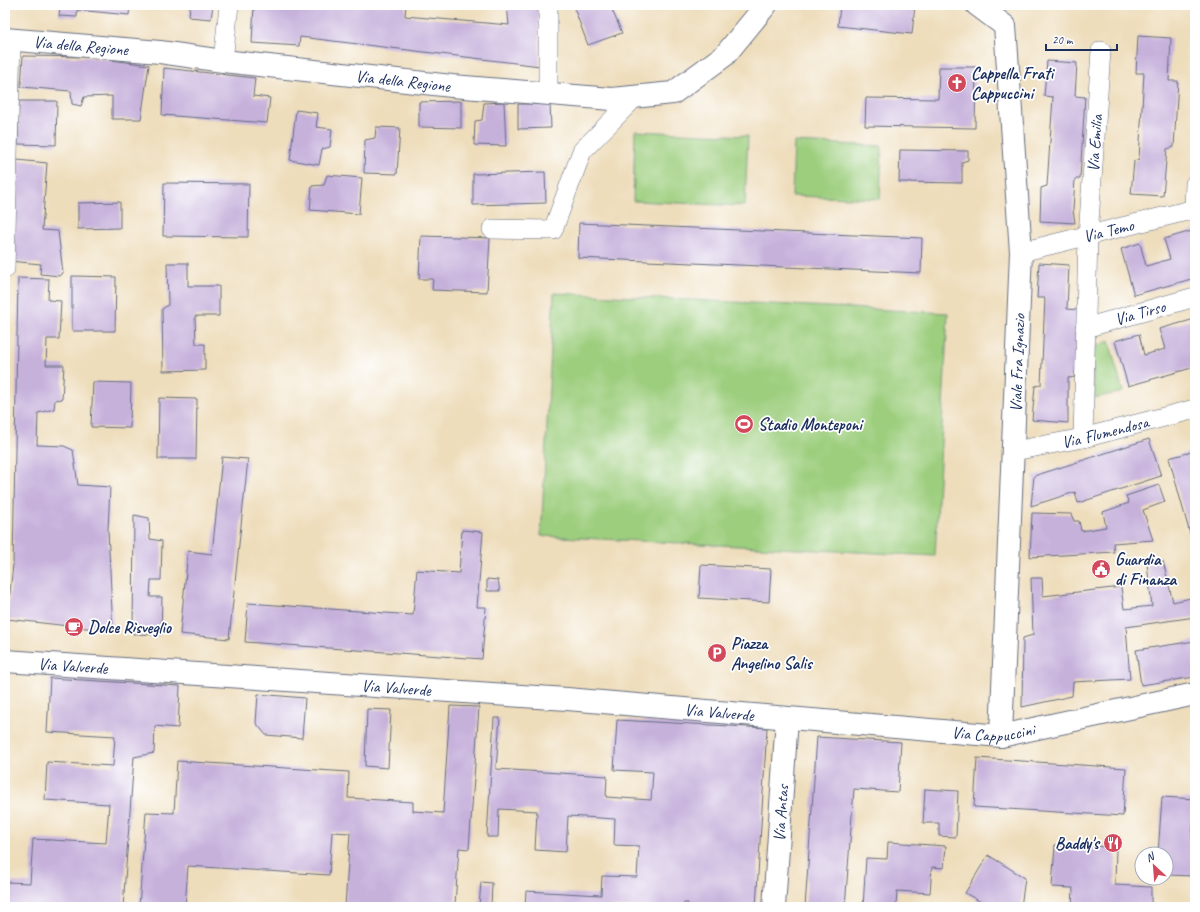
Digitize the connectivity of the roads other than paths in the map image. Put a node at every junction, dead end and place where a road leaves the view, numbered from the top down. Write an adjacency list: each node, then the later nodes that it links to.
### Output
1 (229, 5): 7 (street)
2 (548, 5): 8 (street)
3 (766, 5): 9 (street, Via della Regione)
4 (977, 5): 14 (street, Viale Fra Ignazio)
5 (8, 39): 7 (street, Via della Regione); 15 (street)
6 (1101, 51): 13 (street, Via Emilia)
7 (223, 62): 8 (street, Via della Regione)
8 (548, 95): 9 (street, Via della Regione)
9 (635, 97): 12 (street)
10 (1195, 184): 11 (street)
11 (1195, 209): 13 (street, Via Temo)
12 (492, 229)
13 (1088, 236): 14 (street, Via Temo); 17 (street)
14 (1021, 252): 20 (street, Viale Fra Ignazio)
15 (5, 269)
16 (1195, 297): 17 (street, Via Tirso)
17 (1085, 328): 19 (street)
18 (1195, 409): 19 (street, Via Flumendosa)
19 (1083, 438): 20 (street, Via Flumendosa)
20 (1014, 450): 24 (street, Viale Fra Ignazio)
21 (5, 661): 23 (street, Via Valverde)
22 (1195, 694): 24 (street, Via Cappuccini)
23 (787, 718): 24 (street, Via Cappuccini); 25 (street, Via Antas)
24 (1001, 736)
25 (774, 907)

